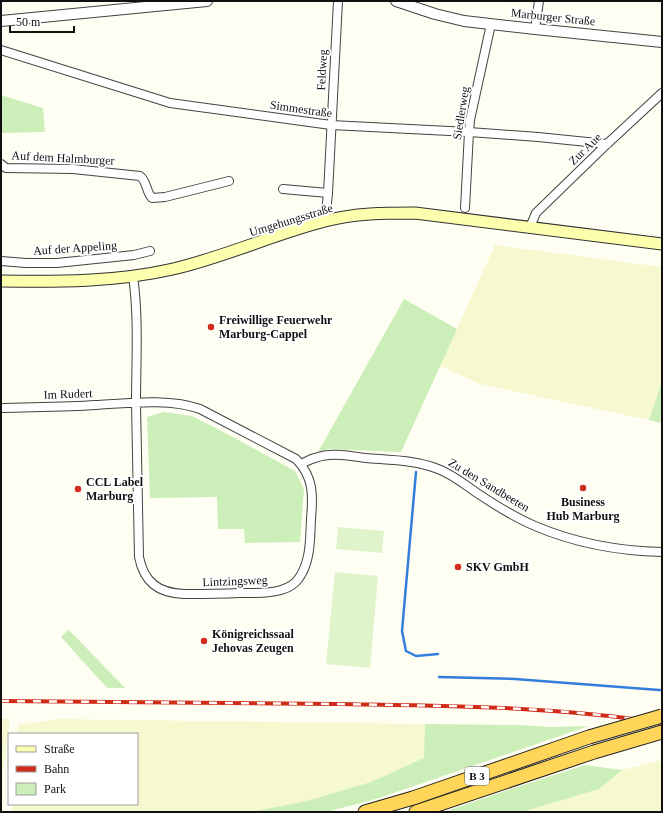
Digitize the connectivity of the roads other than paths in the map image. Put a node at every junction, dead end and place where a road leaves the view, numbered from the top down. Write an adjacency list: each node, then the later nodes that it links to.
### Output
1 (207, 1): 5 (street)
2 (338, 1): 11 (street, Feldweg)
3 (396, 1): 6 (street, Marburger Straße)
4 (539, 1): 7 (street)
5 (1, 20)
6 (491, 24): 7 (street, Marburger Straße); 12 (street, Siedlerweg)
7 (535, 30): 8 (street, Marburger Straße)
8 (662, 42)
9 (1, 50): 11 (street, Simmestraße)
10 (662, 93): 13 (street, Zur Aue)
11 (331, 125): 12 (street, Simmestraße); 17 (street, Feldweg)
12 (469, 132): 13 (street, Simmestraße); 18 (street, Siedlerweg)
13 (607, 144): 20 (street, Zur Aue)
14 (1, 164): 15 (street, Auf dem Halmburger)
15 (229, 181)
16 (283, 189): 17 (street)
17 (328, 193): 19 (street, Feldweg)
18 (465, 208)
19 (326, 212)
20 (530, 227): 21 (main road, Umgehungsstraße); 24 (main road, Umgehungsstraße)
21 (662, 244)
22 (150, 251): 23 (street, Auf der Appeling)
23 (1, 261)
24 (133, 276): 25 (main road, Umgehungsstraße); 26 (street, Lintzingsweg)
25 (1, 281)
26 (136, 403): 27 (street, Im Rudert); 28 (street, Lintzingsweg); 28 (street, Lintzingsweg)
27 (1, 408)
28 (301, 464): 29 (street, Zu den Sandbeeten)
29 (662, 552)
30 (662, 716): 32 (highway, B 3, bridge)
31 (662, 732): 33 (highway, B 3)
32 (365, 812)
33 (416, 812)

